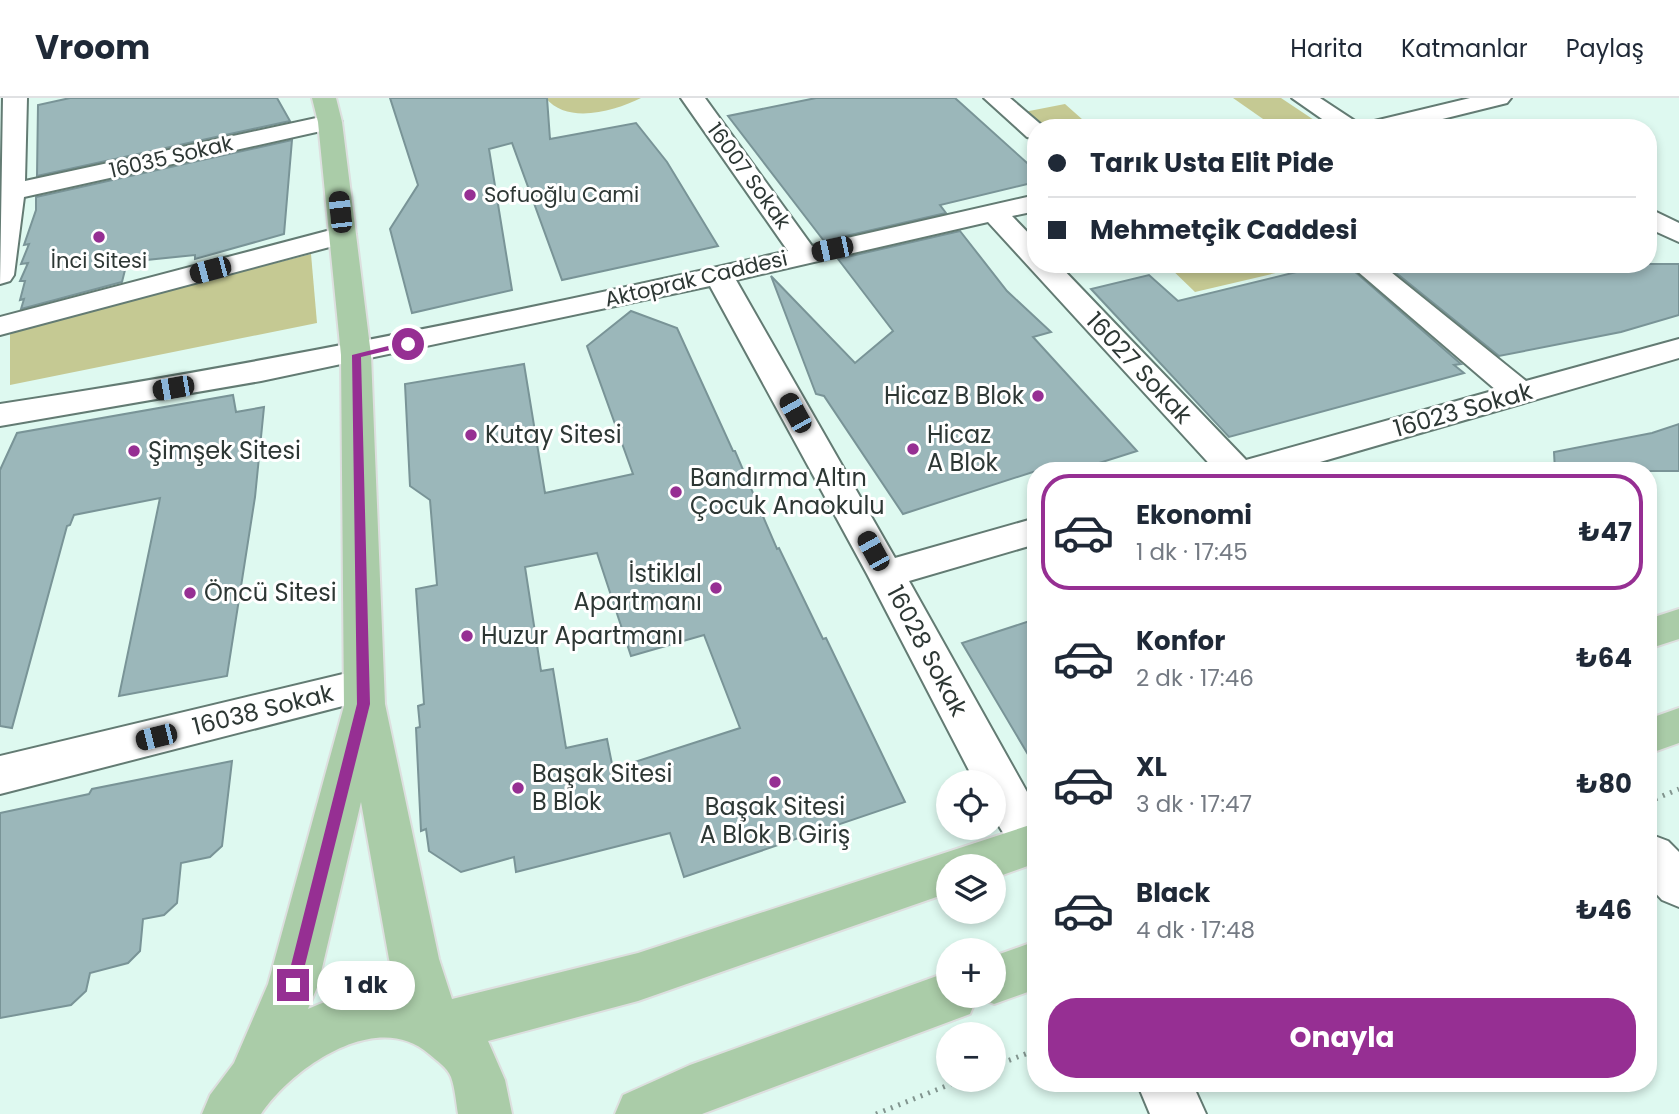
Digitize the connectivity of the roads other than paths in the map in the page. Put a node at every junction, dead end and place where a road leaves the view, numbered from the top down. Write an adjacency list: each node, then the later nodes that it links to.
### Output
1 (15, 98): 12 (street)
2 (693, 98): 19 (street, 16007 Sokak)
3 (996, 98): 11 (street)
4 (1304, 98): 8 (street)
5 (1499, 98): 6 (street)
6 (1467, 107): 9 (street); 10 (street)
7 (327, 110): 12 (street, 16035 Sokak); 17 (main road)
8 (1338, 119)
9 (1414, 119)
10 (1487, 119)
11 (1027, 124)
12 (12, 192): 23 (street)
13 (1027, 205): 14 (street, Aktoprak Caddesi)
14 (994, 213): 18 (street); 19 (street, Aktoprak Caddesi)
15 (1657, 221): 16 (street)
16 (1679, 234)
17 (342, 235): 24 (street); 26 (main road)
18 (1027, 248)
19 (805, 255): 22 (street, Aktoprak Caddesi)
20 (1050, 273): 29 (street, 16027 Sokak)
21 (1374, 273): 27 (street)
22 (718, 274): 26 (street, Aktoprak Caddesi); 32 (street, 16028 Sokak)
23 (0, 275)
24 (0, 326)
25 (1679, 348): 27 (street, 16023 Sokak)
26 (356, 355): 28 (street, Aktoprak Caddesi); 35 (main road)
27 (1520, 393): 30 (street, 16023 Sokak)
28 (0, 415)
29 (1228, 462)
30 (1279, 462)
31 (1027, 534): 32 (street)
32 (886, 574): 39 (street, 16028 Sokak)
33 (1679, 624): 34 (main road)
34 (1657, 631)
35 (364, 695): 38 (street, 16038 Sokak); 46 (main road); 48 (main road)
36 (1679, 725): 37 (main road)
37 (1657, 734)
38 (0, 775)
39 (1027, 831)
40 (1027, 846): 41 (main road)
41 (1002, 854)
42 (936, 876): 46 (main road)
43 (1027, 968): 44 (main road)
44 (1006, 976)
45 (936, 1002): 50 (main road)
46 (439, 1027): 48 (main road); 49 (main road)
47 (1168, 1092): 51 (street)
48 (233, 1101)
49 (485, 1114)
50 (642, 1114)
51 (1179, 1114)

